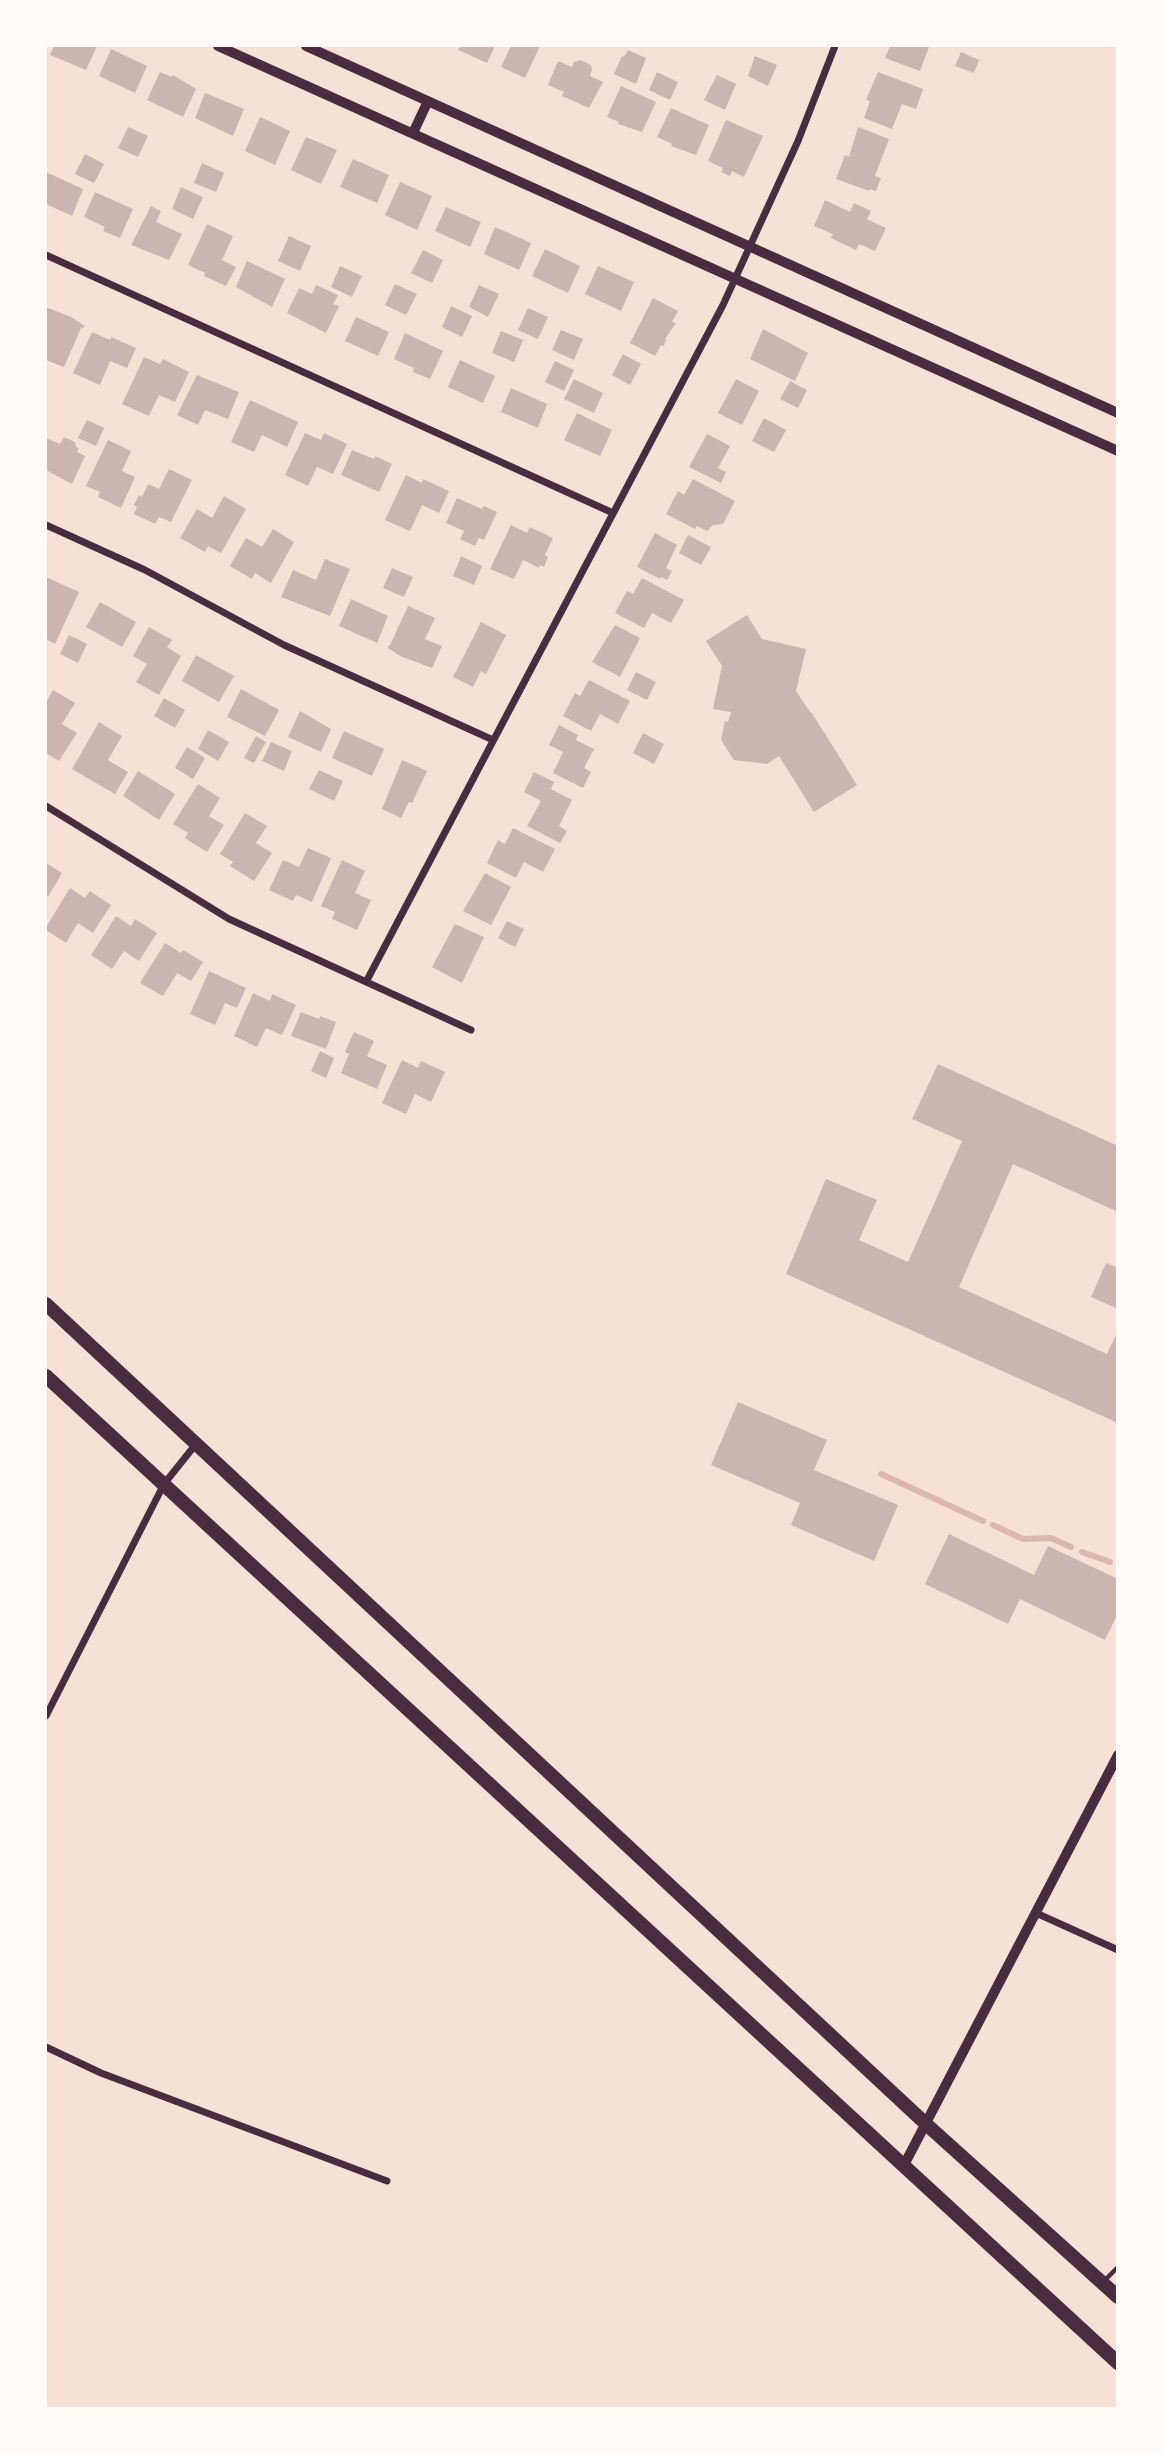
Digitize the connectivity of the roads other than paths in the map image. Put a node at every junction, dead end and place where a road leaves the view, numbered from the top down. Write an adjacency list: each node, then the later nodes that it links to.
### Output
1 (218, 46): 5 (street)
2 (306, 46): 4 (street)
3 (835, 46): 6 (street)
4 (428, 101): 5 (street); 6 (street)
5 (413, 133): 8 (street)
6 (750, 247): 8 (street); 9 (street)
7 (46, 255): 11 (street)
8 (736, 278): 10 (street); 11 (street)
9 (1118, 413)
10 (1118, 451)
11 (612, 513): 13 (street)
12 (46, 525): 13 (street)
13 (493, 740): 15 (street)
14 (46, 806): 15 (street)
15 (366, 982): 16 (street)
16 (471, 1030)
17 (46, 1304): 19 (main road)
18 (46, 1376): 20 (main road)
19 (196, 1444): 20 (street); 26 (main road)
20 (164, 1484): 21 (street); 27 (main road)
21 (46, 1716)
22 (1118, 1755): 23 (street)
23 (1036, 1913): 24 (street); 26 (street)
24 (1118, 1950)
25 (46, 2047): 28 (street)
26 (926, 2124): 27 (street); 30 (main road)
27 (903, 2167): 32 (main road)
28 (387, 2181)
29 (1118, 2267): 30 (lane)
30 (1102, 2283): 31 (main road)
31 (1118, 2297)
32 (1118, 2363)

